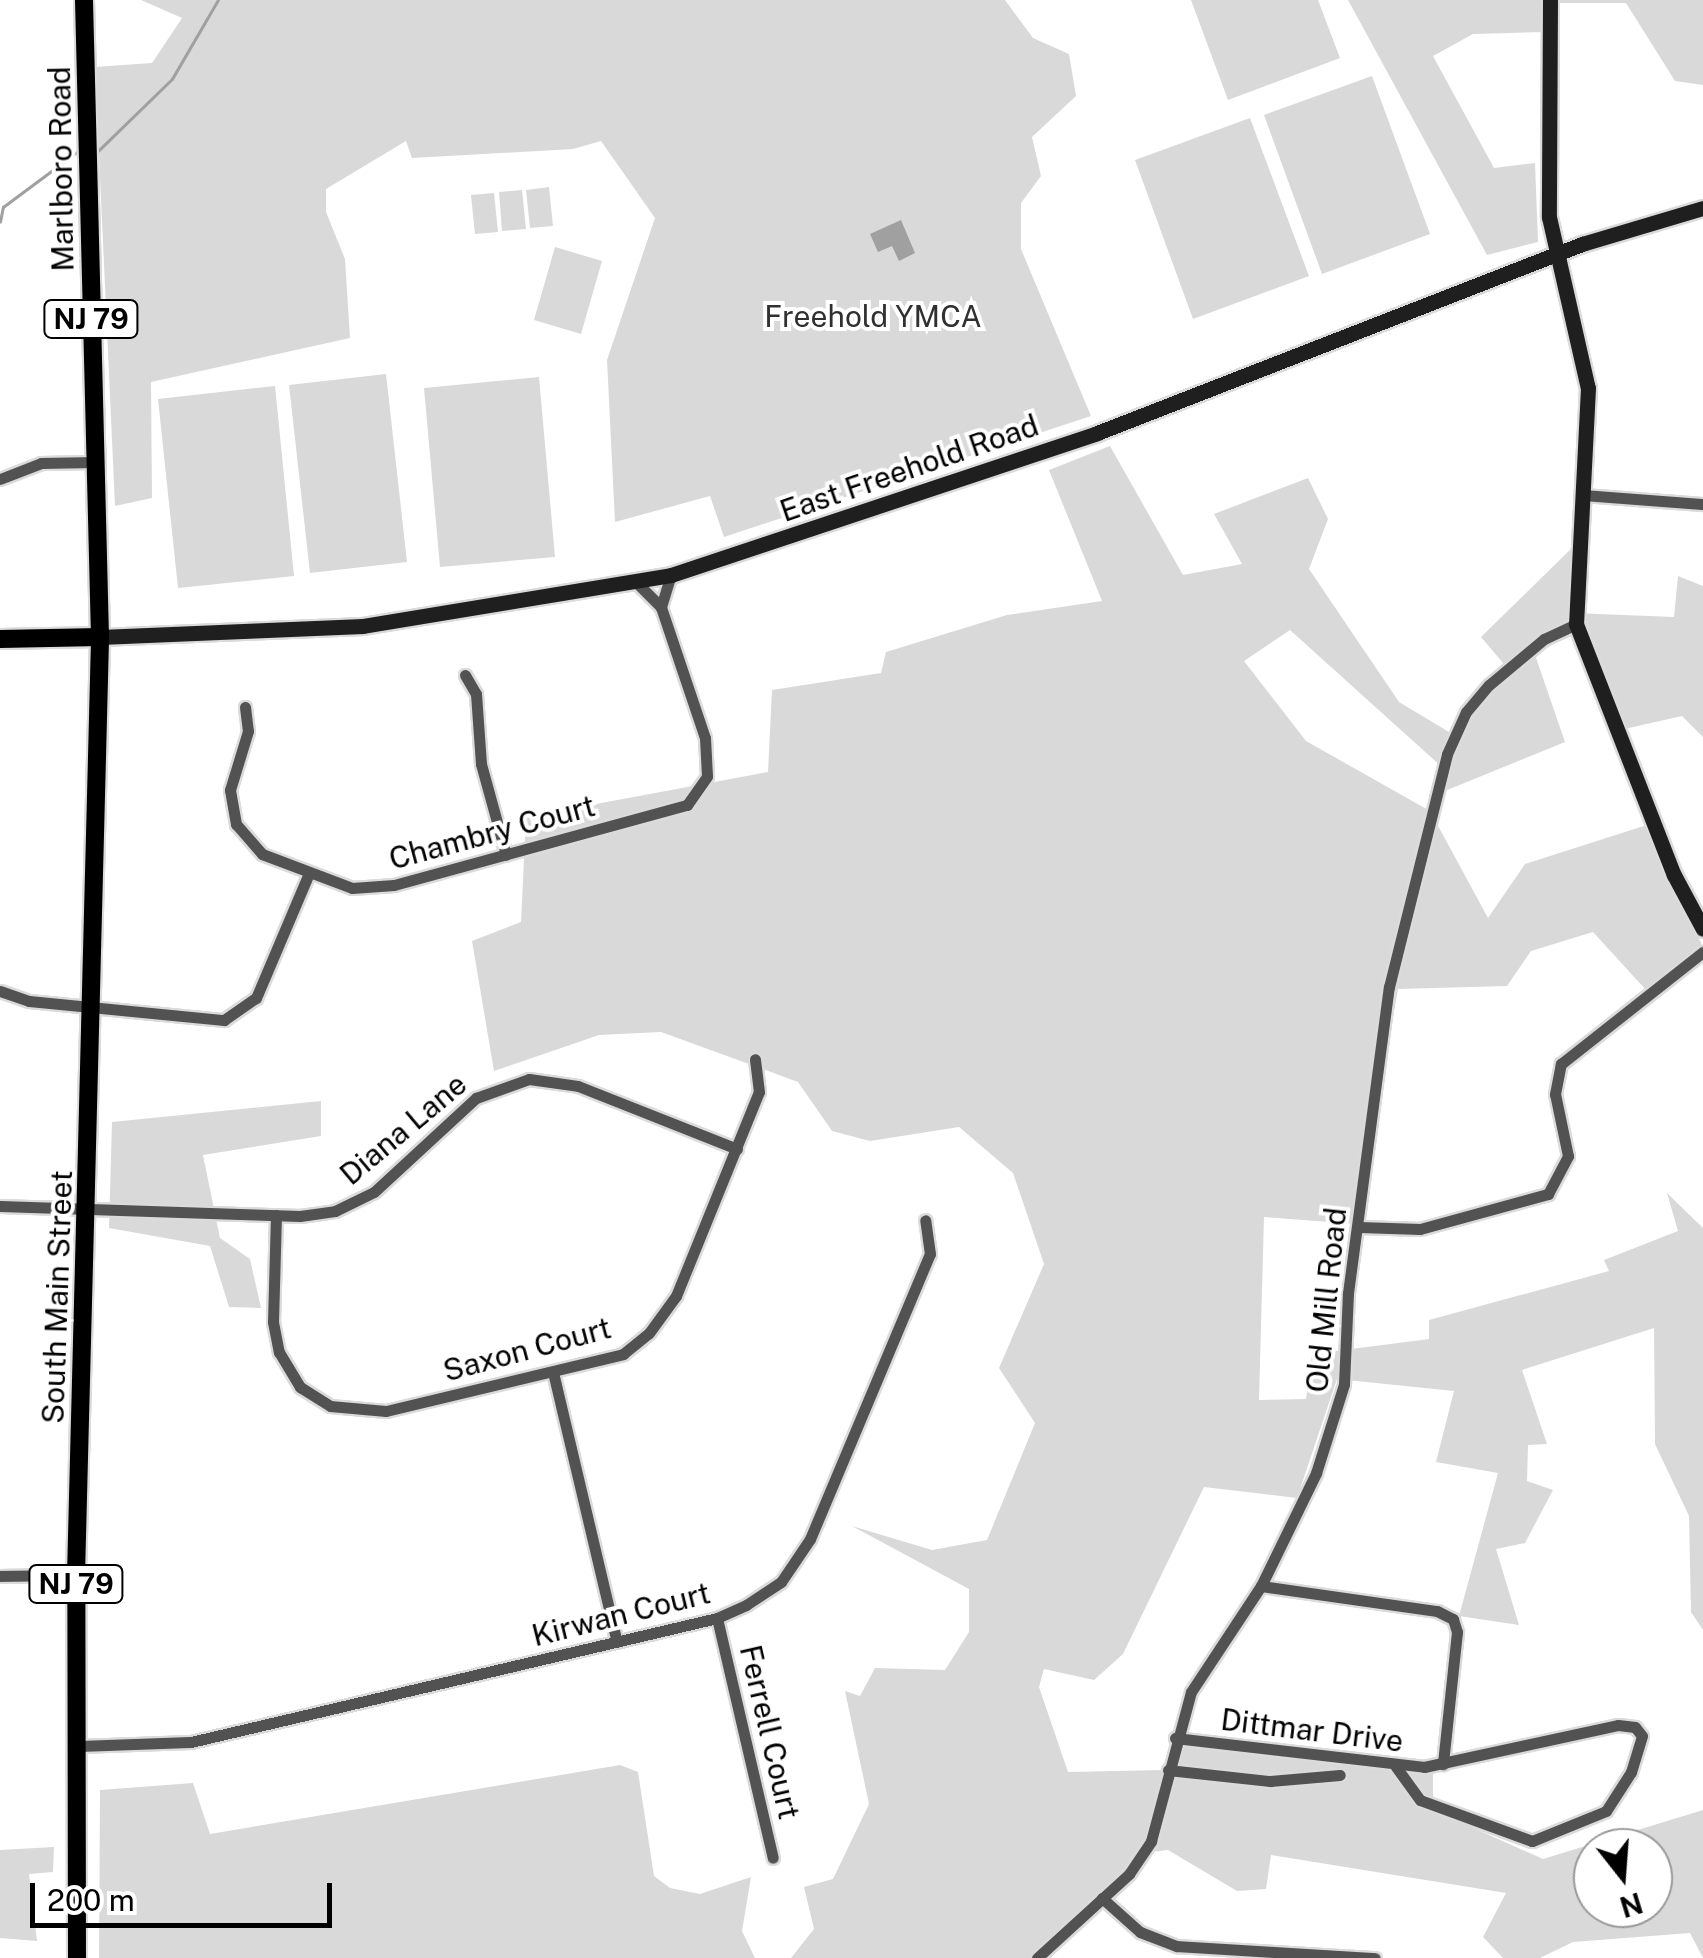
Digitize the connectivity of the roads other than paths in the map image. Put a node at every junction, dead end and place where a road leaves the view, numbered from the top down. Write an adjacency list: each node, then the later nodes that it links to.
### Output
1 (84, 0): 5 (main road, Marlboro Road / NJ 79)
2 (1550, 0): 4 (main road)
3 (1703, 208): 4 (main road, East Freehold Road)
4 (1555, 254): 7 (main road); 9 (main road, East Freehold Road)
5 (96, 462): 6 (street); 13 (main road, Marlboro Road / NJ 79)
6 (0, 479)
7 (1582, 496): 8 (street); 12 (main road)
8 (1703, 504)
9 (671, 575): 10 (main road, East Freehold Road); 11 (street)
10 (636, 582): 11 (street, Chambry Court); 13 (main road, East Freehold Road)
11 (661, 606): 17 (street, Chambry Court)
12 (1576, 624): 19 (main road); 29 (street, Old Mill Road)
13 (100, 637): 14 (main road); 22 (main road, South Main Street / NJ 79)
14 (4, 638)
15 (465, 676): 17 (street)
16 (244, 707): 18 (street, Chambry Court)
17 (506, 855): 18 (street, Chambry Court)
18 (308, 874): 22 (street)
19 (1703, 929)
20 (1703, 952): 29 (street)
21 (0, 990): 22 (street)
22 (94, 1005): 26 (main road, South Main Street / NJ 79)
23 (755, 1058): 24 (street, Saxon Court)
24 (738, 1148): 27 (street, Diana Lane); 30 (street, Saxon Court)
25 (0, 1206): 26 (street, Diana Lane)
26 (88, 1210): 27 (street, Diana Lane); 31 (main road, South Main Street / NJ 79)
27 (276, 1215): 30 (street, Saxon Court)
28 (925, 1220): 34 (street, Kirwan Court)
29 (1359, 1227): 33 (street, Old Mill Road)
30 (554, 1372): 35 (street)
31 (76, 1575): 32 (street); 37 (main road, South Main Street / NJ 79)
32 (0, 1576)
33 (1261, 1586): 36 (street, Old Mill Road); 38 (street)
34 (718, 1618): 35 (street, Kirwan Court); 42 (street, Ferrell Court)
35 (617, 1642): 37 (street, Kirwan Court)
36 (1176, 1738): 39 (street, Dittmar Drive); 40 (street, Old Mill Road)
37 (78, 1746): 45 (main road, South Main Street / NJ 79)
38 (1443, 1764): 39 (street, Dittmar Drive); 39 (street, Dittmar Drive)
39 (1396, 1767)
40 (1168, 1770): 41 (street); 43 (street, Old Mill Road)
41 (1340, 1775)
42 (774, 1858)
43 (1102, 1898): 44 (street); 46 (street, Old Mill Road)
44 (1245, 1955): 47 (street)
45 (77, 1958)
46 (1037, 1958)
47 (1375, 1958)

